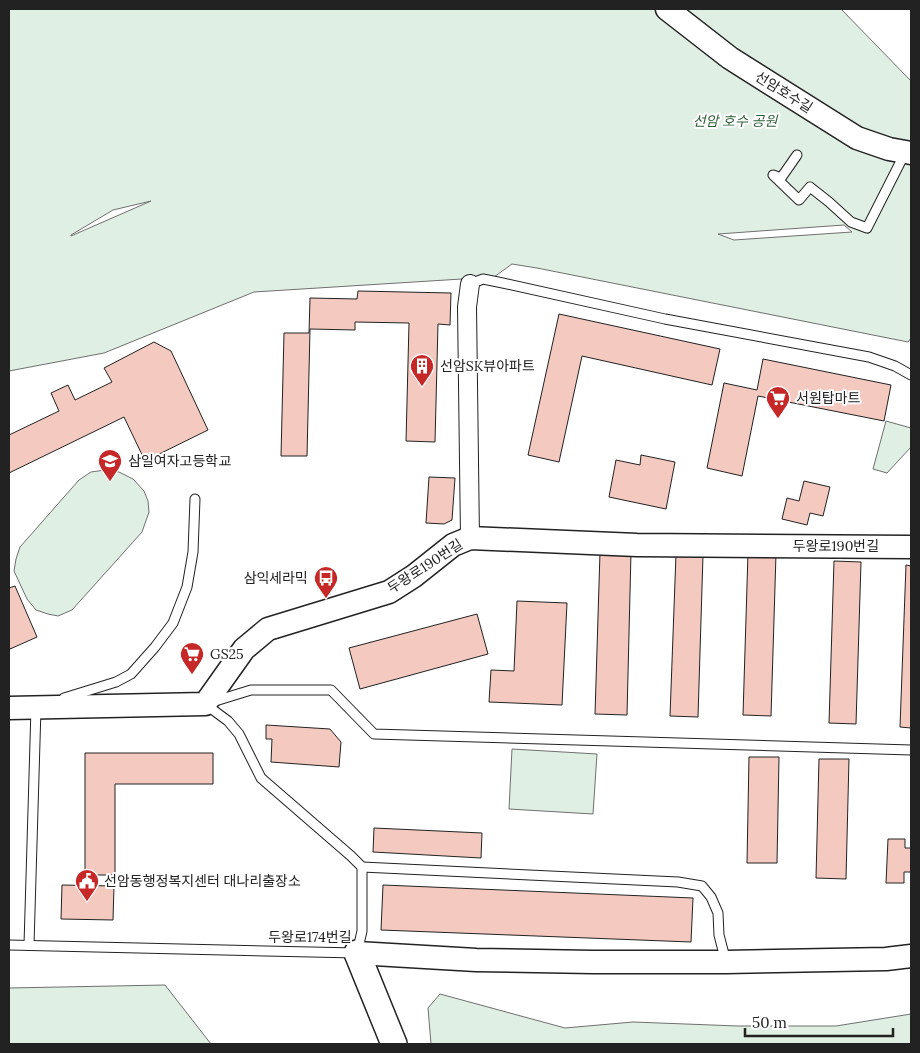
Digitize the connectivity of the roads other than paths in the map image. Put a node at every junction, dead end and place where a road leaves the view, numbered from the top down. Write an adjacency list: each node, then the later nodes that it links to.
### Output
1 (667, 9): 2 (street, 선암호수길)
2 (908, 153): 3 (lane)
3 (797, 155)
4 (470, 284): 5 (lane); 7 (street)
5 (911, 376)
6 (195, 499): 10 (lane)
7 (470, 538): 8 (street, 두왕로190번길); 9 (street, 두왕로190번길)
8 (911, 546)
9 (205, 704): 10 (street); 12 (lane); 13 (lane)
10 (36, 707): 11 (street); 15 (lane)
11 (9, 708)
12 (911, 750)
13 (362, 867): 16 (lane, 두왕로174번길); 18 (lane)
14 (9, 945): 15 (lane, 두왕로174번길)
15 (29, 945): 16 (lane, 두왕로174번길)
16 (358, 953): 18 (street); 19 (main road)
17 (911, 956): 18 (street)
18 (726, 962)
19 (394, 1044)

